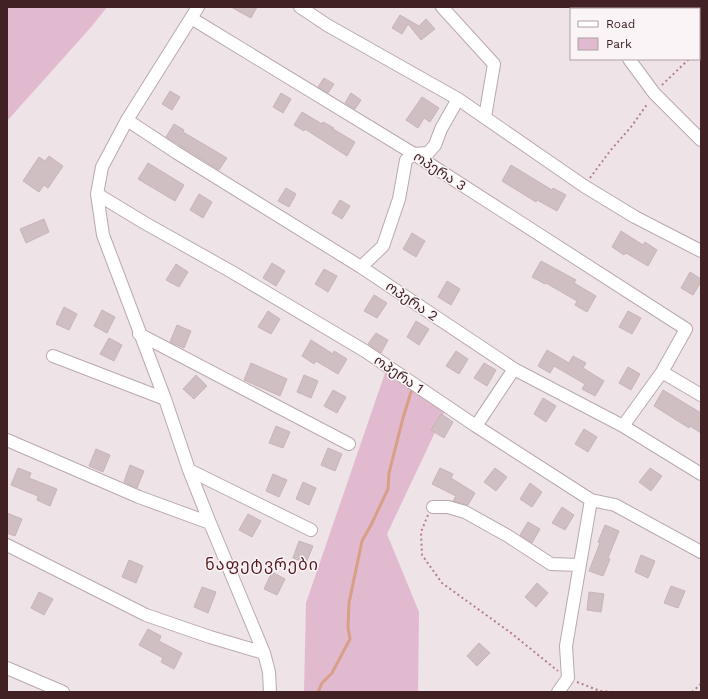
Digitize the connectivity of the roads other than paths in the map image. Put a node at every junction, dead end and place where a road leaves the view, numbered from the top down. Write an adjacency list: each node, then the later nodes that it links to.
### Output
1 (198, 7): 4 (street)
2 (300, 7): 6 (street)
3 (442, 7): 7 (street)
4 (191, 18): 8 (street); 10 (street, ოპერა 3)
5 (629, 60): 9 (street)
6 (458, 98): 7 (street); 10 (street)
7 (485, 117): 12 (street)
8 (127, 120): 11 (street); 13 (street, ოპერა 2)
9 (701, 140)
10 (414, 154): 13 (street); 17 (street, ოპერა 3)
11 (97, 194): 14 (street); 20 (street, ოპერა 1)
12 (701, 251)
13 (361, 266): 16 (street, ოპერა 2)
14 (140, 334): 19 (street); 23 (street)
15 (53, 356): 19 (street)
16 (514, 369): 20 (street); 21 (street, ოპერა 2)
17 (662, 372): 18 (street); 21 (street)
18 (701, 395)
19 (165, 399): 24 (street)
20 (476, 426): 26 (street, ოპერა 1)
21 (623, 426): 25 (street, ოპერა 2)
22 (7, 440): 28 (street)
23 (349, 444)
24 (190, 470): 28 (street); 29 (street)
25 (701, 474)
26 (591, 500): 31 (street, ოპერა 1); 32 (street)
27 (433, 507): 32 (street)
28 (210, 523): 33 (street)
29 (311, 530)
30 (7, 545): 33 (street)
31 (701, 552)
32 (579, 565): 37 (street)
33 (264, 653): 36 (street)
34 (7, 668): 35 (street)
35 (63, 692)
36 (270, 692)
37 (558, 692)

